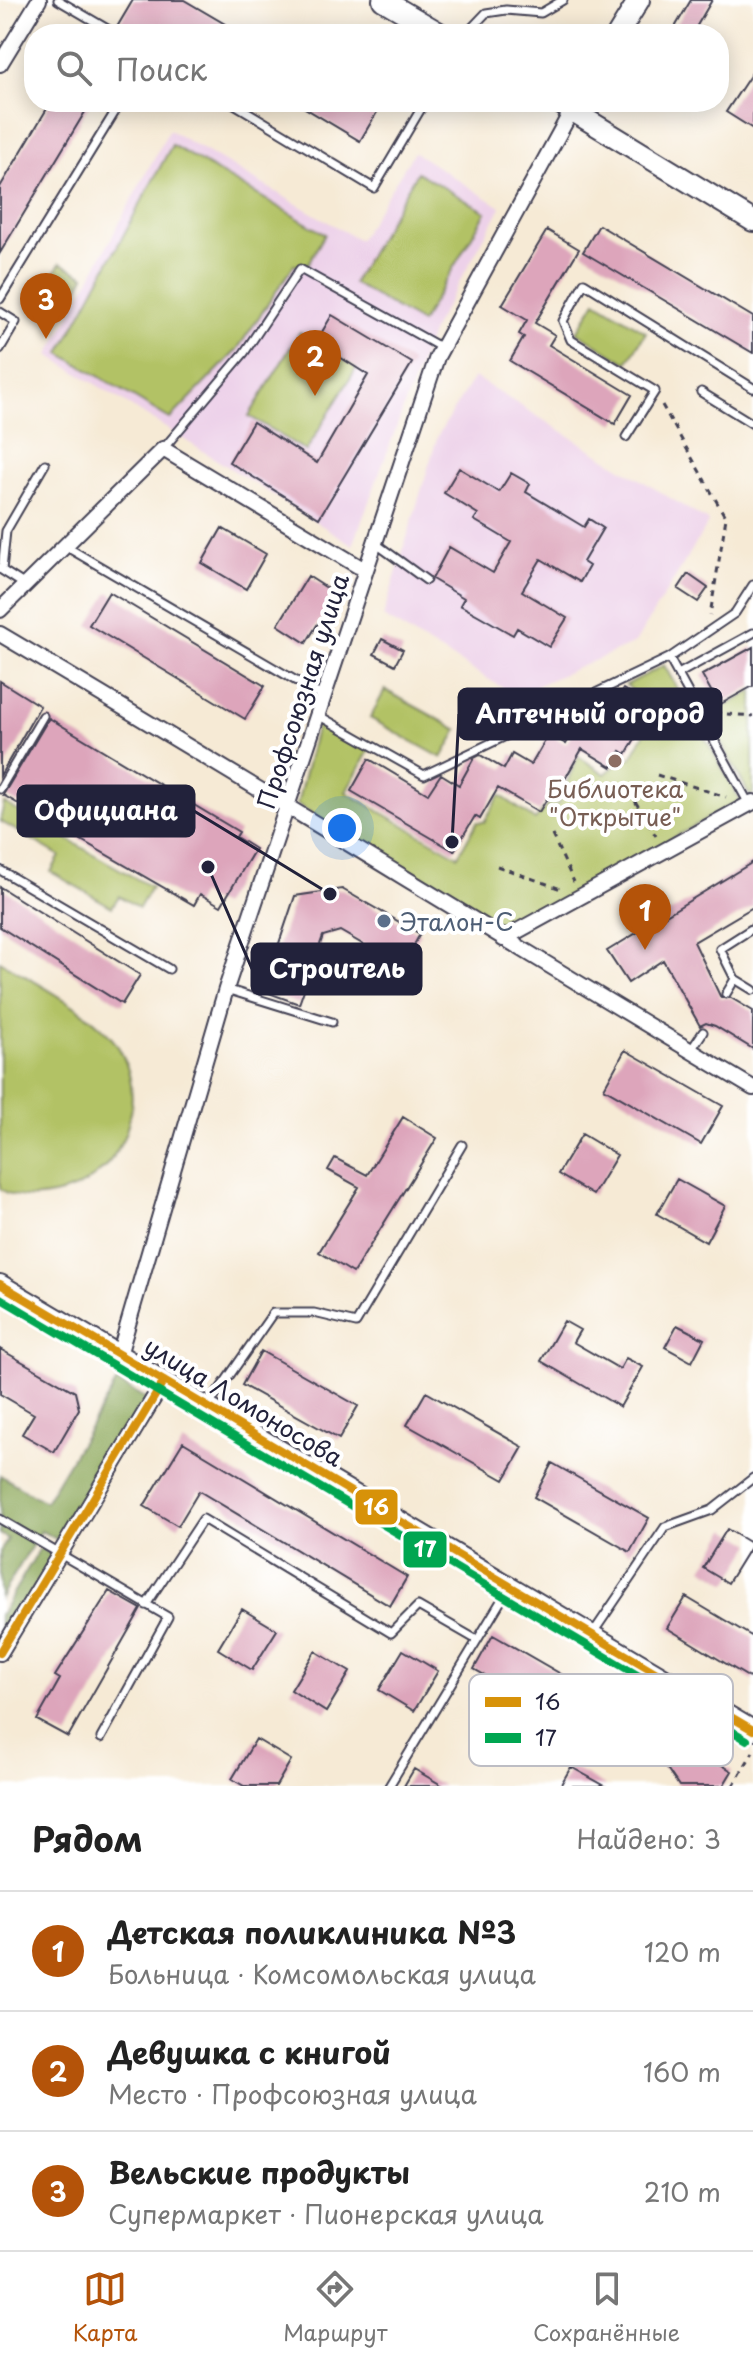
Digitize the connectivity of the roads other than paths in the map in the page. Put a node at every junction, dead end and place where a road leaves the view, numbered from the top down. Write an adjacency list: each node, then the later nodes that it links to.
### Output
1 (39, 0): 6 (street)
2 (58, 0): 7 (lane)
3 (383, 0): 8 (main road)
4 (563, 0): 9 (lane)
5 (639, 0): 10 (main road)
6 (24, 24)
7 (99, 24)
8 (424, 24)
9 (476, 24)
10 (624, 24)
11 (24, 25): 12 (street)
12 (0, 64)
13 (115, 112): 19 (lane)
14 (248, 112): 15 (lane)
15 (419, 112)
16 (565, 112): 21 (street, Профсоюзная улица)
17 (580, 112): 18 (main road)
18 (753, 221)
19 (0, 299)
20 (0, 312): 22 (lane)
21 (442, 348): 27 (lane); 29 (street, Профсоюзная улица)
22 (0, 349)
23 (753, 388): 26 (lane)
24 (701, 392): 25 (lane)
25 (753, 424)
26 (626, 437)
27 (163, 449): 30 (street); 31 (street)
28 (45, 464): 32 (lane)
29 (374, 542): 33 (lane); 41 (street, Профсоюзная улица)
30 (65, 546): 34 (street); 41 (lane)
31 (358, 566)
32 (1, 570): 34 (lane)
33 (426, 580)
34 (26, 585): 36 (street)
35 (753, 585): 39 (lane)
36 (0, 610)
37 (753, 633): 40 (lane)
38 (0, 634): 46 (street)
39 (669, 658): 40 (lane); 42 (lane)
40 (678, 674): 45 (lane)
41 (322, 696): 42 (street, Профсоюзная улица)
42 (316, 714): 46 (street, Профсоюзная улица)
43 (43, 716): 44 (lane)
44 (0, 789)
45 (751, 803): 49 (street)
46 (289, 805): 49 (street); 52 (street, Профсоюзная улица)
47 (0, 870): 50 (lane)
48 (753, 928): 51 (lane)
49 (503, 939): 57 (street)
50 (169, 969)
51 (735, 979): 53 (lane); 54 (lane)
52 (226, 989): 55 (lane); 61 (street, Профсоюзная улица)
53 (753, 990)
54 (726, 994)
55 (332, 1022)
56 (703, 1032): 57 (lane)
57 (691, 1051): 58 (street)
58 (753, 1088)
59 (462, 1145): 63 (lane)
60 (0, 1284): 61 (street, улица Ломоносова)
61 (119, 1355): 62 (street, улица Ломоносова)
62 (164, 1381): 63 (street, улица Ломоносова); 66 (street)
63 (207, 1407): 67 (street, улица Ломоносова)
64 (753, 1478): 69 (lane)
65 (0, 1519): 66 (lane)
66 (59, 1554): 68 (lane); 71 (street)
67 (510, 1586): 69 (street, улица Ломоносова); 70 (lane)
68 (146, 1605): 70 (lane); 75 (lane)
69 (592, 1634): 72 (street, улица Ломоносова)
70 (477, 1640): 76 (lane)
71 (0, 1653)
72 (659, 1674)
73 (733, 1718): 74 (street, улица Ломоносова)
74 (753, 1730)
75 (101, 1738)
76 (389, 1786)

